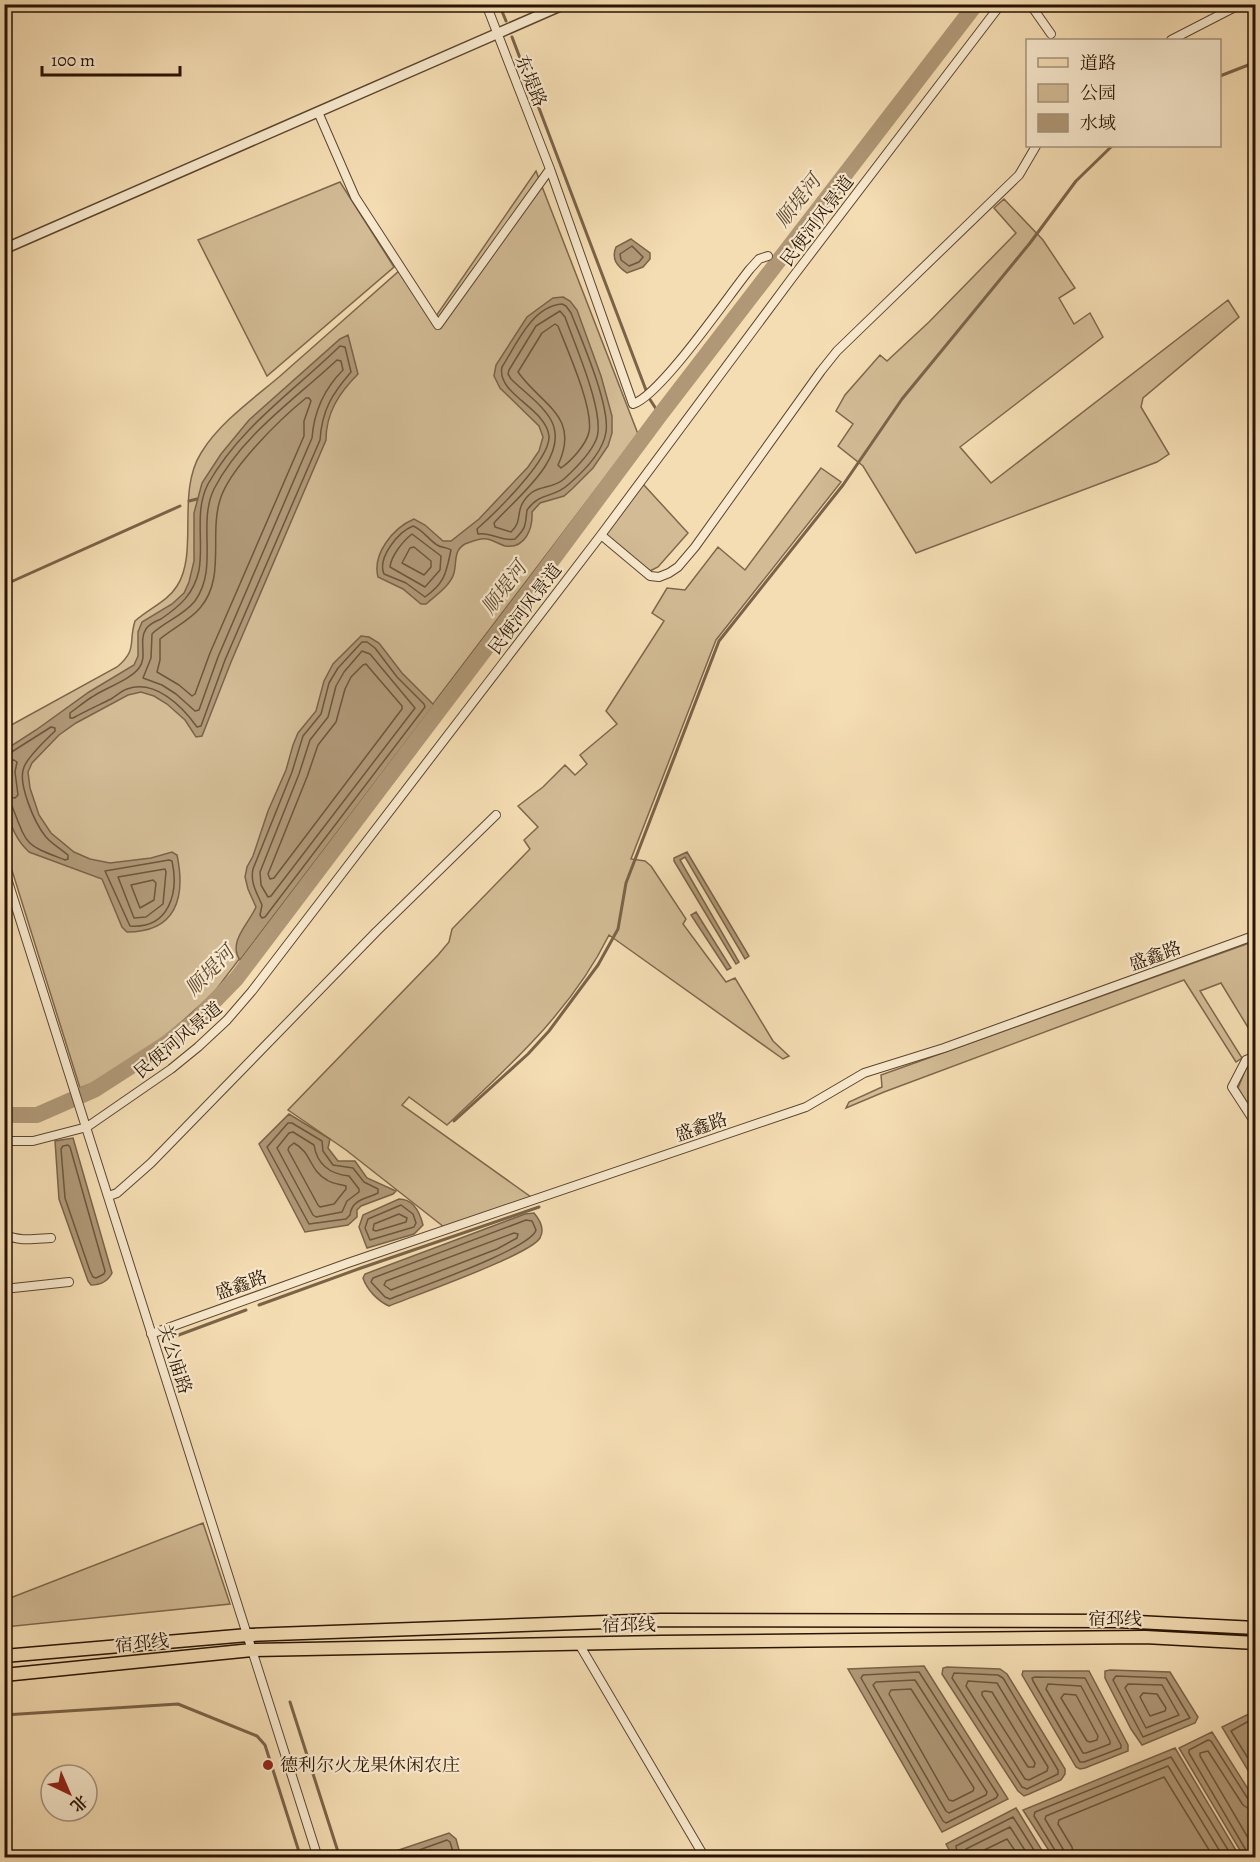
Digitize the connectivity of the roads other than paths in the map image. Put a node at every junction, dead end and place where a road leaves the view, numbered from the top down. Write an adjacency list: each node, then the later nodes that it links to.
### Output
1 (486, 4): 6 (street, 东堤路)
2 (565, 4): 6 (street)
3 (1001, 4): 14 (street, 民便河风景道)
4 (1030, 4): 7 (street)
5 (1241, 4): 8 (street)
6 (496, 34): 9 (street); 11 (street, 东堤路)
7 (1051, 34)
8 (1173, 39)
9 (318, 112): 11 (street); 12 (street)
10 (1035, 147): 14 (street)
11 (550, 169): 13 (street, 东堤路)
12 (4, 249)
13 (768, 256)
14 (601, 535): 19 (street, 民便河风景道)
15 (495, 815): 22 (street)
16 (4, 869): 19 (street, 关公庙路)
17 (1256, 935): 27 (street, 盛鑫路)
18 (1256, 1056): 20 (street)
19 (85, 1123): 21 (street, 民便河风景道); 22 (street, 关公庙路)
20 (1256, 1125)
21 (4, 1141)
22 (109, 1196): 27 (street, 关公庙路)
23 (4, 1234): 24 (street)
24 (51, 1238)
25 (69, 1282): 26 (street)
26 (4, 1289)
27 (151, 1334): 29 (street, 关公庙路)
28 (1256, 1628): 29 (main road, 宿邳线)
29 (248, 1635): 32 (street, 关公庙路); 33 (main road, 宿邳线)
30 (1256, 1642): 31 (main road, 宿邳线)
31 (579, 1644): 32 (main road, 宿邳线); 36 (street)
32 (252, 1650): 34 (main road, 宿邳线); 35 (street, 关公庙路)
33 (4, 1656)
34 (4, 1675)
35 (318, 1857)
36 (705, 1857)

